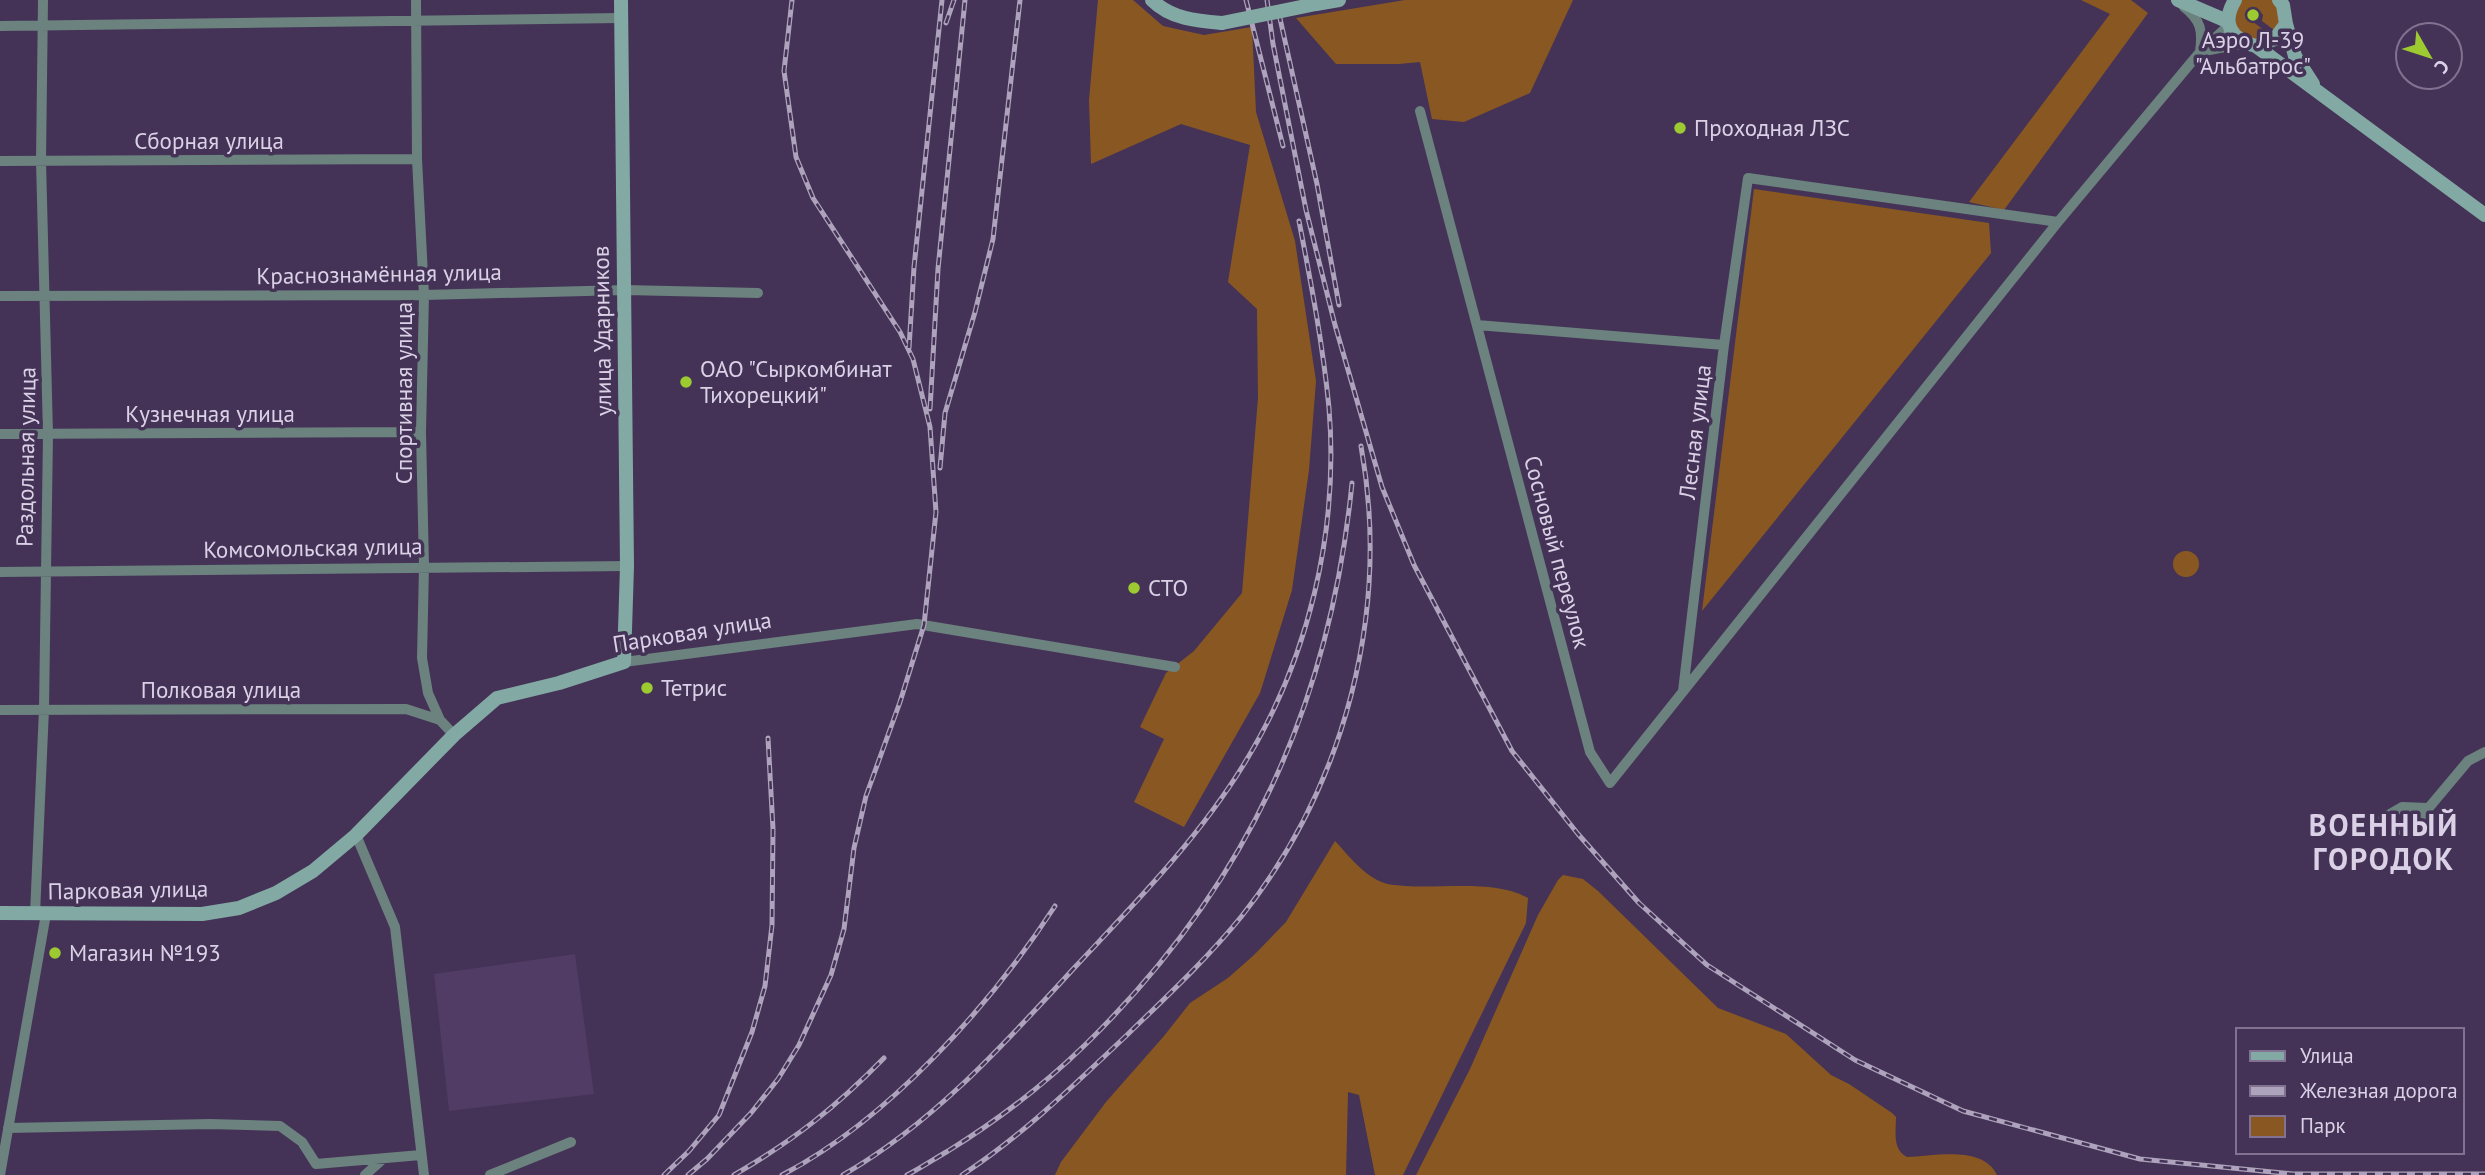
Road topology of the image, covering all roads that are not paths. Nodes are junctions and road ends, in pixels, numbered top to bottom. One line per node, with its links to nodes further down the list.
1 (43, 0): 16 (street, Раздольная улица)
2 (416, 0): 13 (street, Спортивная улица)
3 (621, 0): 12 (main road, улица Ударников)
4 (1152, 0): 5 (main road, bridge)
5 (1339, 0)
6 (2176, 0): 14 (main road); 18 (street)
7 (2195, 0): 8 (main road)
8 (2202, 0)
9 (2235, 0): 14 (main road)
10 (2279, 0): 11 (main road)
11 (2286, 13): 17 (main road); 19 (main road)
12 (621, 18): 13 (street); 26 (main road, улица Ударников)
13 (417, 20): 16 (street); 21 (street, Спортивная улица)
14 (2228, 23): 17 (main road); 18 (street)
15 (0, 26): 16 (street)
16 (43, 26): 23 (street, Раздольная улица)
17 (2251, 45): 18 (street); 19 (main road)
18 (2200, 52): 25 (street)
19 (2320, 93): 24 (main road)
20 (1420, 111): 31 (street, Сосновый переулок)
21 (417, 159): 23 (street, Сборная улица); 29 (street, Спортивная улица)
22 (0, 161): 23 (street, Сборная улица)
23 (41, 161): 28 (street, Раздольная улица)
24 (2485, 215)
25 (2058, 222): 32 (street, Лесная улица); 42 (street)
26 (625, 290): 27 (street, Краснознамённая улица); 29 (street, Краснознамённая улица); 37 (main road, улица Ударников)
27 (758, 293)
28 (45, 295): 29 (street, Краснознамённая улица); 30 (street, Краснознамённая улица); 35 (street, Раздольная улица)
29 (424, 295): 33 (street, Спортивная улица)
30 (0, 296)
31 (1477, 326): 32 (street); 42 (street, Сосновый переулок)
32 (1724, 345): 42 (street, Лесная улица)
33 (421, 432): 35 (street, Кузнечная улица); 36 (street, Спортивная улица)
34 (0, 434): 35 (street, Кузнечная улица)
35 (48, 434): 38 (street, Раздольная улица)
36 (424, 566): 37 (street, Комсомольская улица); 38 (street, Комсомольская улица); 45 (street, Спортивная улица)
37 (627, 566): 40 (main road, улица Ударников)
38 (44, 571): 39 (street, Комсомольская улица); 43 (street, Раздольная улица)
39 (0, 572)
40 (624, 662): 41 (street, Парковая улица); 46 (main road, Парковая улица)
41 (1175, 667)
42 (1683, 692)
43 (44, 709): 44 (street, Полковая улица); 45 (street, Полковая улица); 51 (street, Раздольная улица)
44 (0, 710)
45 (440, 720): 46 (street, Спортивная улица)
46 (454, 734): 49 (main road, Парковая улица)
47 (2485, 752): 48 (street)
48 (2428, 808)
49 (356, 835): 51 (main road, Парковая улица); 54 (street)
50 (0, 913): 51 (main road, Парковая улица)
51 (41, 914): 52 (street, Раздольная улица)
52 (8, 1128): 55 (street); 56 (street, Раздольная улица)
53 (570, 1142): 59 (street)
54 (421, 1155): 55 (street); 58 (street)
55 (383, 1158): 57 (street)
56 (0, 1175)
57 (365, 1175)
58 (424, 1175)
59 (490, 1175)

